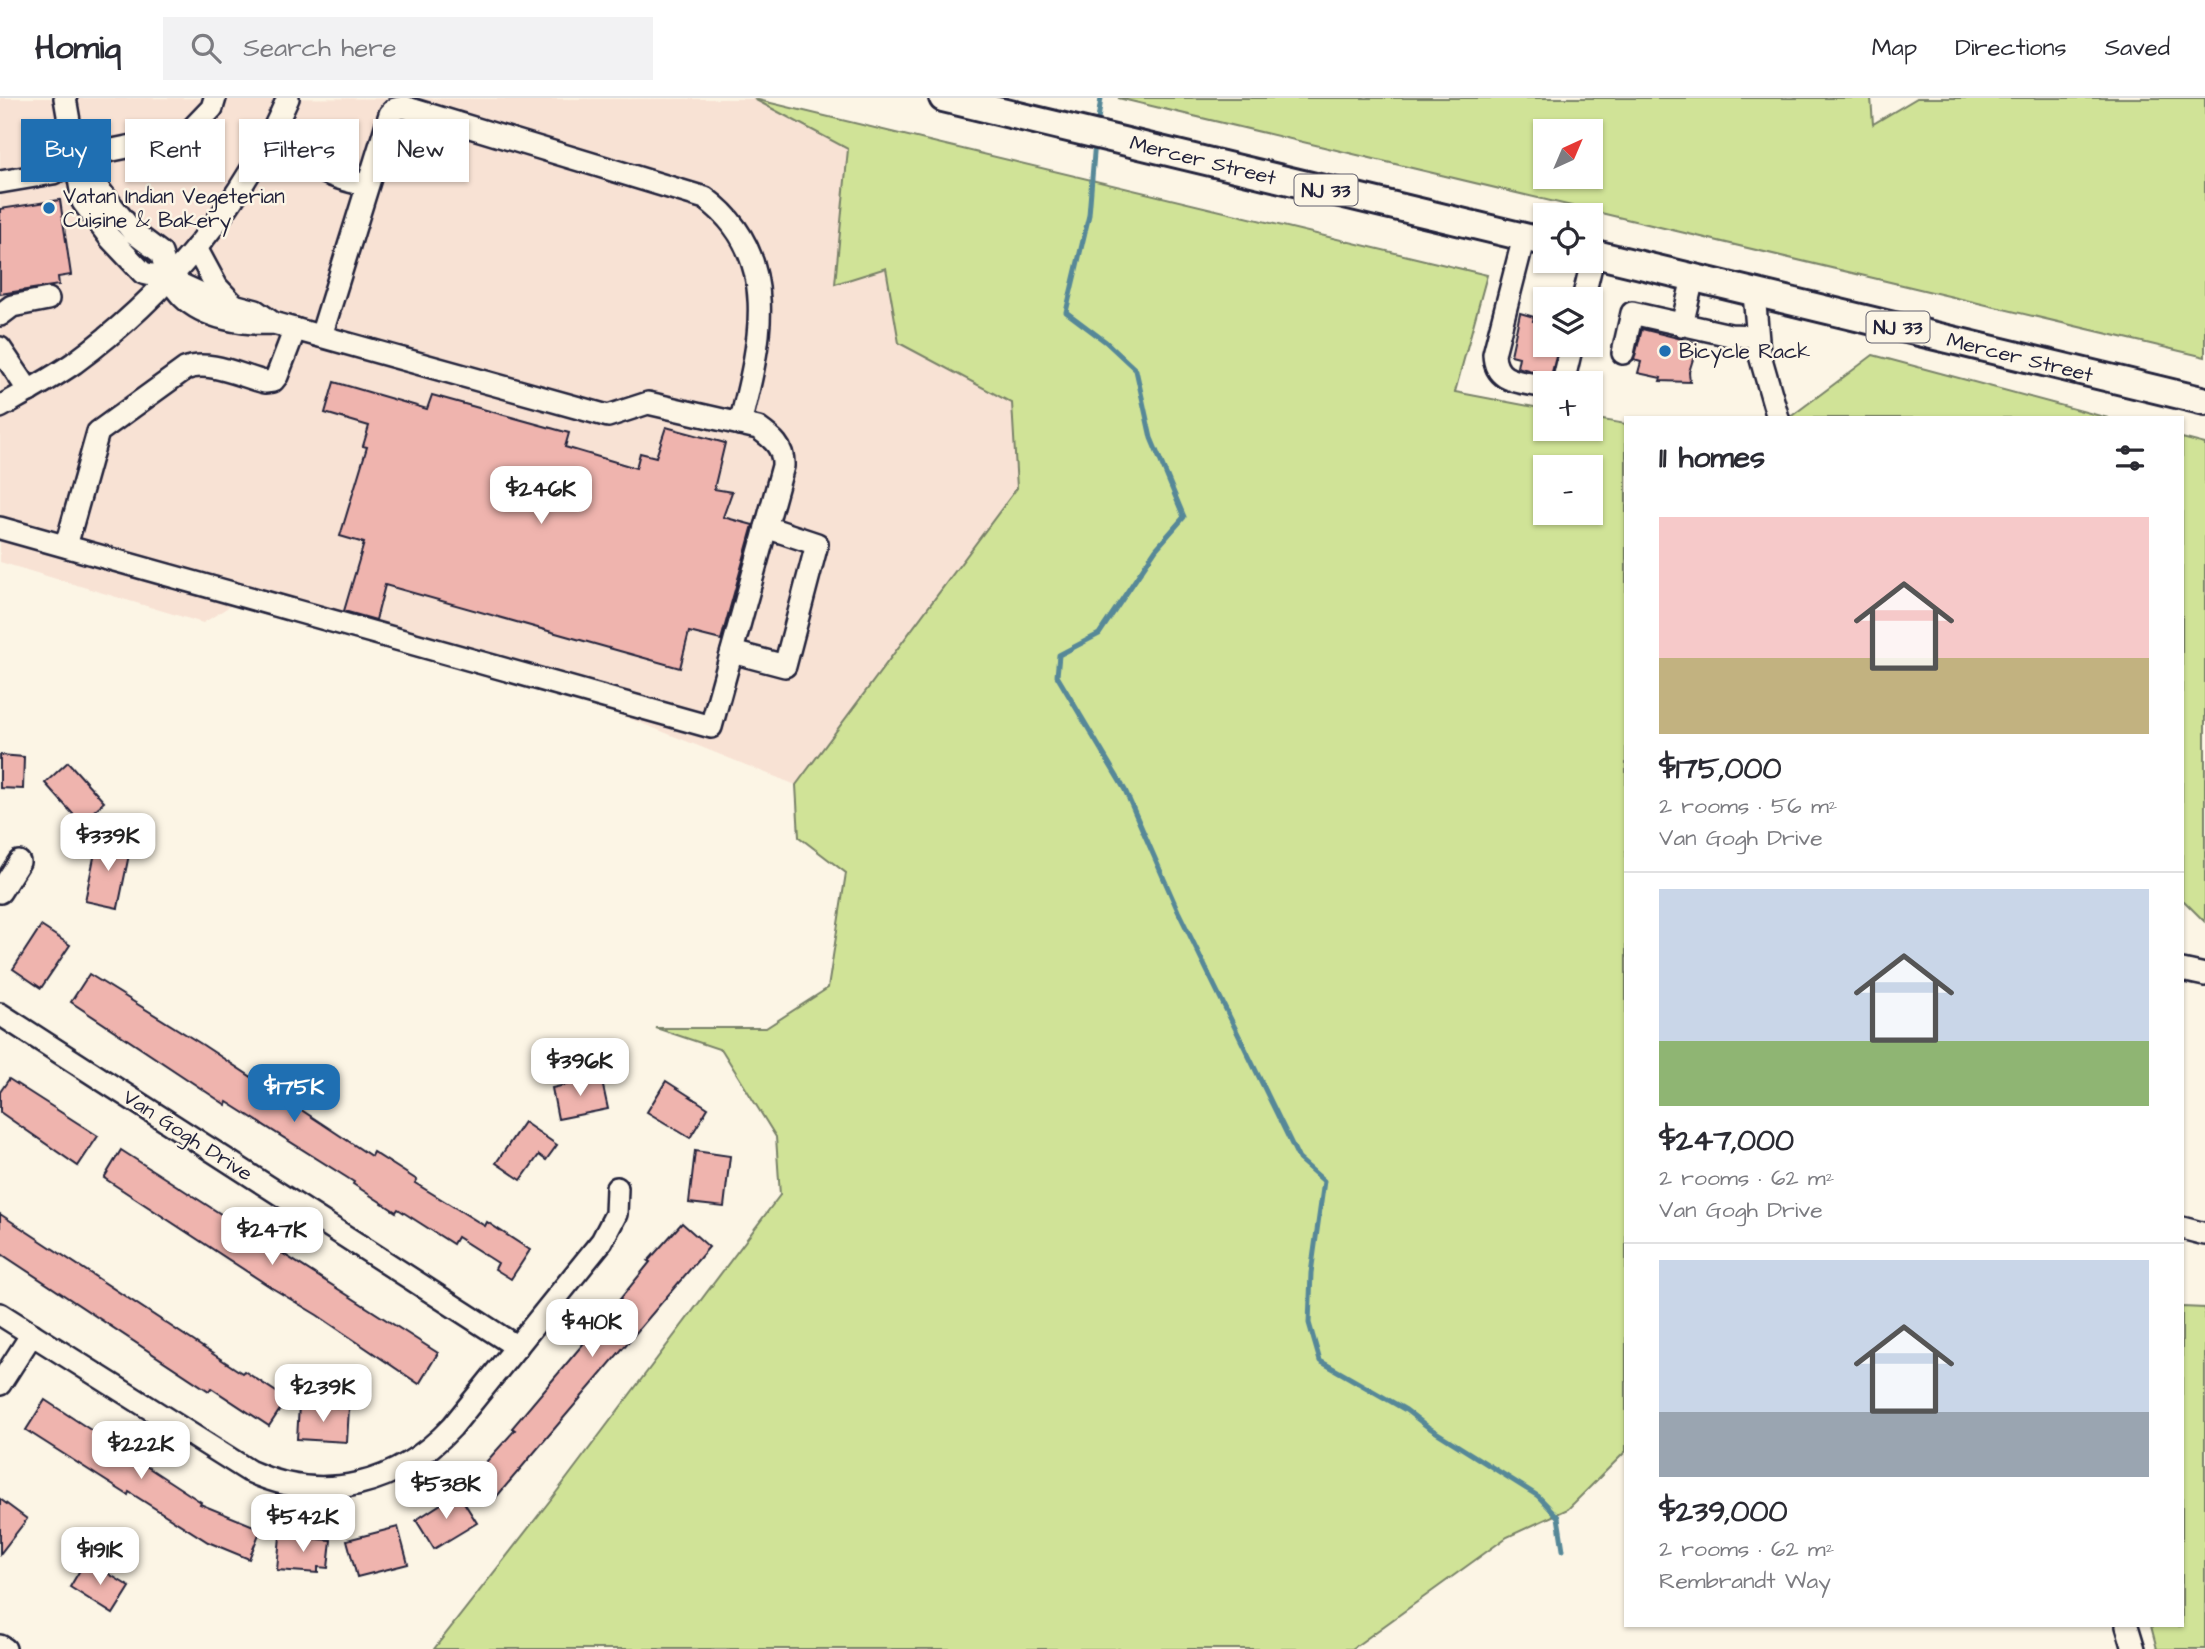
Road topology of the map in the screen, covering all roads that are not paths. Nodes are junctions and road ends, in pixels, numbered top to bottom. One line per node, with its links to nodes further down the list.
1 (65, 98): 5 (street)
2 (215, 98): 7 (street)
3 (288, 98): 6 (street)
4 (943, 98): 14 (main road, Mercer Street / NJ 33)
5 (69, 119)
6 (279, 119)
7 (111, 150)
8 (21, 178): 9 (street)
9 (0, 182)
10 (93, 182): 19 (street)
11 (245, 182): 16 (street)
12 (352, 182): 13 (street)
13 (367, 185): 27 (street); 36 (street)
14 (1533, 240)
15 (1533, 243): 31 (street)
16 (196, 248): 19 (street); 22 (street)
17 (1603, 257): 18 (main road, Mercer Street / NJ 33)
18 (1693, 278): 20 (main road, Mercer Street / NJ 33); 25 (street)
19 (169, 279): 22 (street); 24 (street); 32 (street)
20 (1754, 293): 28 (street); 33 (main road, Mercer Street / NJ 33)
21 (48, 299): 23 (street)
22 (235, 306): 24 (street)
23 (0, 315)
24 (273, 323): 26 (street)
25 (1682, 325): 28 (street); 30 (street)
26 (295, 329): 27 (street); 39 (street)
27 (321, 336): 36 (street)
28 (1756, 336): 35 (street)
29 (1, 352): 32 (street)
30 (1623, 353)
31 (1533, 384)
32 (29, 391): 34 (street)
33 (2205, 401)
34 (0, 407)
35 (1777, 416)
36 (740, 424): 37 (street)
37 (766, 527): 40 (street); 40 (street)
38 (0, 528): 39 (street)
39 (66, 546): 40 (street)
40 (732, 652)
41 (19, 862): 42 (street)
42 (0, 892)
43 (2184, 970): 44 (street)
44 (2205, 975)
45 (0, 1014): 51 (street, Van Gogh Drive)
46 (617, 1188): 51 (street)
47 (2184, 1229): 48 (street)
48 (2205, 1234)
49 (0, 1314): 50 (street)
50 (32, 1334): 51 (street); 52 (street)
51 (517, 1347)
52 (0, 1384)
53 (2127, 1627): 56 (street)
54 (0, 1646): 55 (street)
55 (5, 1649)
56 (2133, 1649)

